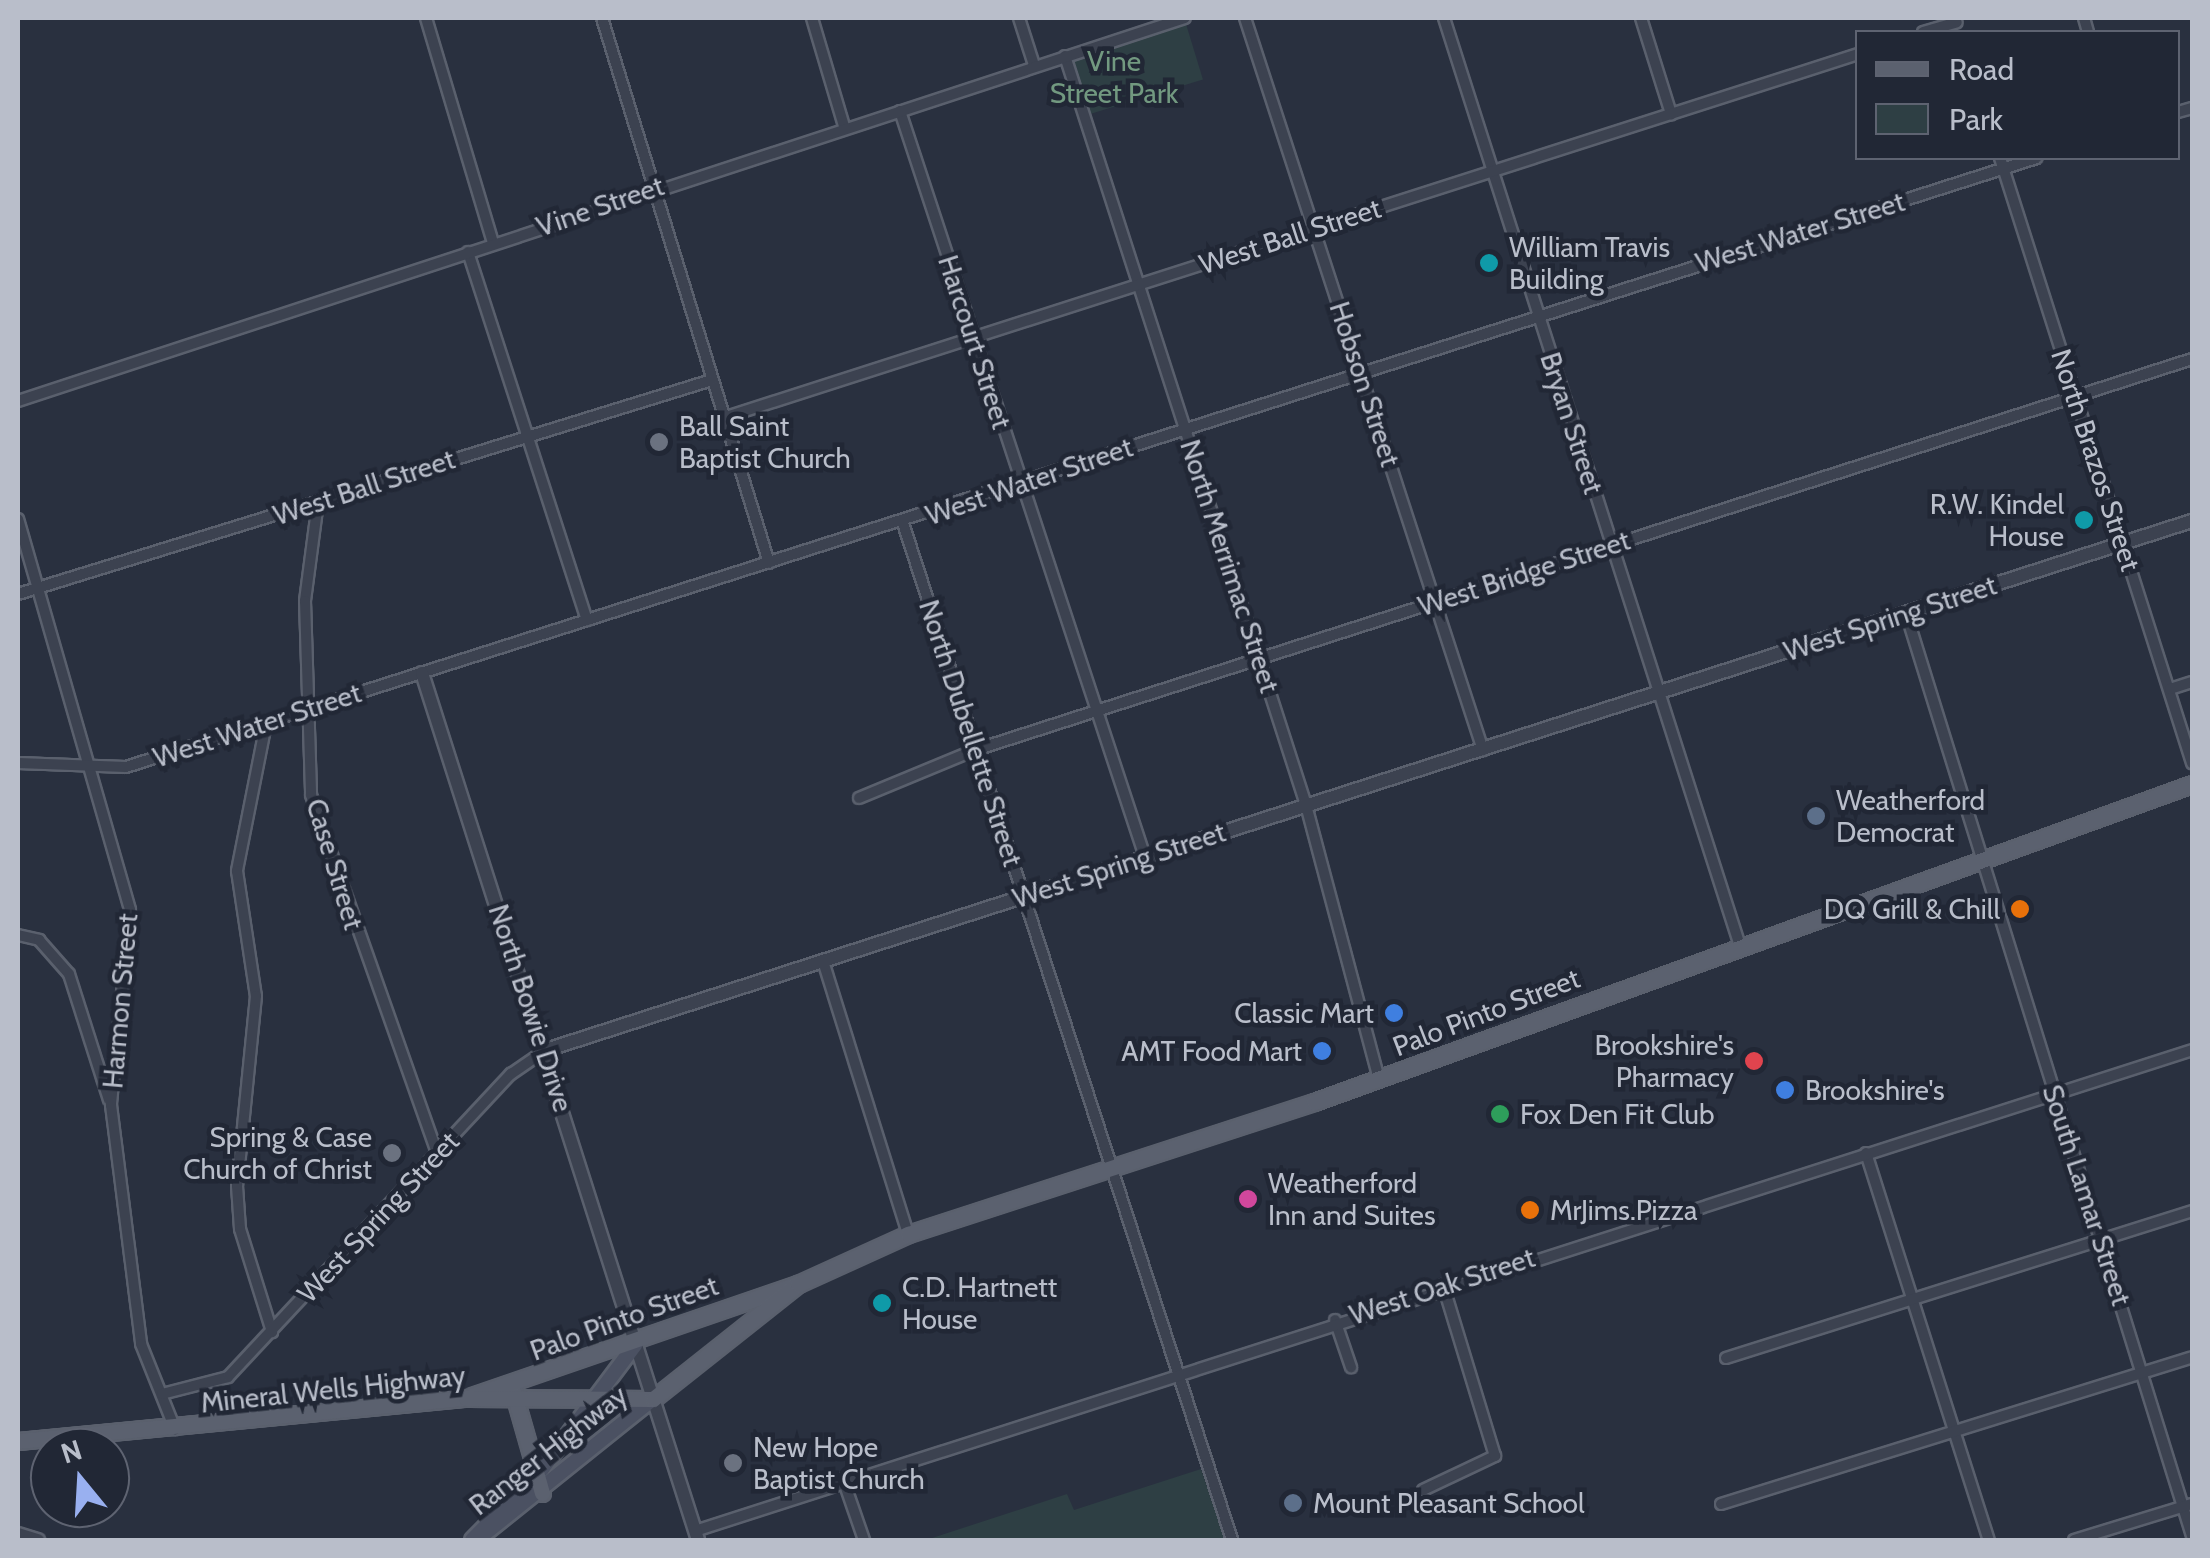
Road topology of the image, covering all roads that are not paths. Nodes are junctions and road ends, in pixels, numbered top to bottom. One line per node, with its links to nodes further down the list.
1 (426, 18): 21 (street)
2 (602, 18): 19 (street)
3 (812, 18): 16 (street)
4 (1019, 18): 13 (street)
5 (1185, 18): 12 (street, Vine Street)
6 (1245, 18): 20 (street, Hobson Street)
7 (1444, 18): 18 (street, Bryan Street)
8 (1640, 18): 15 (street)
9 (1958, 24): 10 (street)
10 (1932, 30)
11 (1855, 55): 15 (street, West Ball Street)
12 (1065, 56): 13 (street, Vine Street); 23 (street, North Merrimac Street)
13 (1034, 66): 14 (street, Vine Street)
14 (900, 111): 16 (street, Vine Street); 25 (street, Harcourt Street)
15 (1672, 114): 18 (street, West Ball Street)
16 (844, 126): 19 (street, Vine Street)
17 (2001, 163): 24 (street, West Water Street); 29 (street, North Brazos Street)
18 (1492, 170): 20 (street, West Ball Street); 24 (street, Bryan Street)
19 (650, 188): 21 (street, Vine Street); 28 (street)
20 (1314, 228): 23 (street, West Ball Street); 27 (street, Hobson Street)
21 (493, 243): 22 (street, Vine Street)
22 (468, 252): 30 (street, Vine Street); 33 (street)
23 (1139, 285): 25 (street, West Ball Street); 32 (street, North Merrimac Street)
24 (1537, 313): 27 (street, West Water Street); 40 (street, Bryan Street)
25 (973, 338): 31 (street, West Ball Street); 34 (street, Harcourt Street)
26 (2192, 360): 29 (street, West Bridge Street)
27 (1361, 370): 32 (street, West Water Street); 44 (street, Hobson Street)
28 (712, 380): 31 (street); 33 (street, West Ball Street)
29 (2075, 397): 39 (street, North Brazos Street); 40 (street, West Bridge Street)
30 (18, 401)
31 (723, 418): 41 (street)
32 (1186, 428): 34 (street, West Water Street); 47 (street, North Merrimac Street)
33 (527, 434): 35 (street, West Ball Street); 46 (street)
34 (1022, 483): 38 (street, West Water Street); 53 (street, Harcourt Street)
35 (318, 502): 42 (street, West Ball Street); 52 (street, Case Street)
36 (18, 519): 42 (street, Harmon Street)
37 (2192, 520): 39 (street, West Spring Street)
38 (903, 523): 41 (street, West Water Street); 55 (street, North Dubellette Street)
39 (2124, 543): 45 (street, West Spring Street); 50 (street, North Brazos Street)
40 (1611, 545): 44 (street, West Bridge Street); 51 (street, Bryan Street)
41 (769, 563): 46 (street, West Water Street)
42 (38, 588): 43 (street, West Ball Street); 59 (street, Harmon Street)
43 (18, 594)
44 (1436, 602): 47 (street, West Bridge Street); 56 (street, Hobson Street)
45 (1906, 613): 51 (street, West Spring Street); 63 (street, South Lamar Street)
46 (587, 620): 48 (street, West Water Street)
47 (1260, 657): 53 (street, West Bridge Street); 62 (street, North Merrimac Street)
48 (422, 673): 52 (street, West Water Street); 69 (street, North Bowie Drive)
49 (2192, 682): 50 (street)
50 (2170, 689): 57 (street, North Brazos Street)
51 (1660, 692): 56 (street, West Spring Street); 67 (street, Bryan Street)
52 (307, 709): 54 (street, West Water Street); 74 (street, Case Street)
53 (1096, 712): 55 (street, West Bridge Street); 64 (street, Harcourt Street)
54 (266, 724): 59 (street, West Water Street); 84 (street)
55 (975, 750): 61 (street, West Bridge Street); 65 (street, North Dubellette Street)
56 (1484, 750): 62 (street, West Spring Street)
57 (2192, 762)
58 (18, 763): 59 (street, West Water Street)
59 (93, 772): 73 (street, Harmon Street)
60 (2192, 784): 63 (main road, Palo Pinto Street)
61 (859, 798)
62 (1306, 805): 64 (street, West Spring Street); 71 (street, North Merrimac Street)
63 (1981, 854): 67 (main road, Palo Pinto Street); 72 (street, South Lamar Street)
64 (1146, 857): 65 (street, West Spring Street)
65 (1024, 896): 68 (street, West Spring Street); 76 (street, North Dubellette Street)
66 (18, 935): 73 (street)
67 (1739, 943): 71 (main road, Palo Pinto Street)
68 (823, 961): 69 (street, West Spring Street); 78 (street)
69 (546, 1050): 74 (street, West Spring Street); 85 (street, North Bowie Drive)
70 (2192, 1050): 72 (street, West Oak Street)
71 (1378, 1080): 76 (main road, Palo Pinto Street)
72 (2054, 1094): 75 (street, West Oak Street); 79 (street, South Lamar Street)
73 (111, 1105): 92 (street, Harmon Street)
74 (437, 1152): 84 (street, West Spring Street)
75 (1866, 1153): 80 (street, West Oak Street); 81 (street)
76 (1110, 1171): 78 (main road, Palo Pinto Street); 89 (street, North Dubellette Street)
77 (2192, 1211): 79 (street)
78 (908, 1234): 82 (main road, Palo Pinto Street)
79 (2102, 1240): 81 (street); 90 (street, South Lamar Street)
80 (1443, 1285): 83 (street, West Oak Street); 100 (street)
81 (1911, 1300): 87 (street); 96 (street)
82 (753, 1308): 85 (main road, Palo Pinto Street); 93 (main road, Palo Pinto Street)
83 (1335, 1320): 88 (street); 89 (street, West Oak Street)
84 (272, 1332): 92 (street, West Spring Street)
85 (636, 1344): 91 (main road, Palo Pinto Street); 93 (street, North Bowie Drive); 94 (main road, Ranger Highway)
86 (2192, 1357): 90 (street)
87 (1726, 1358)
88 (1351, 1367)
89 (1176, 1370): 99 (street, West Oak Street); 110 (street, North Dubellette Street)
90 (2144, 1372): 96 (street); 103 (street, South Lamar Street)
91 (514, 1392): 94 (main road, Mineral Wells Highway); 95 (main road, Mineral Wells Highway); 98 (main road)
92 (162, 1394): 95 (street, Harmon Street)
93 (653, 1399): 94 (main road, Mineral Wells Highway); 101 (main road, Ranger Highway); 105 (street, North Bowie Drive)
94 (592, 1403): 98 (main road, Ranger Highway)
95 (175, 1430): 97 (main road, Mineral Wells Highway)
96 (1953, 1432): 102 (street); 111 (street)
97 (18, 1442)
98 (536, 1474): 101 (main road); 108 (main road, Ranger Highway)
99 (843, 1479): 105 (street, West Oak Street); 109 (street)
100 (1424, 1490)
101 (542, 1493): 108 (main road, Ranger Highway)
102 (1721, 1504)
103 (2188, 1506): 106 (street, South Lamar Street); 112 (street)
104 (18, 1534): 107 (street)
105 (696, 1536)
106 (2192, 1536)
107 (38, 1540)
108 (473, 1540)
109 (864, 1540)
110 (1232, 1540)
111 (1989, 1540)
112 (2074, 1540)

